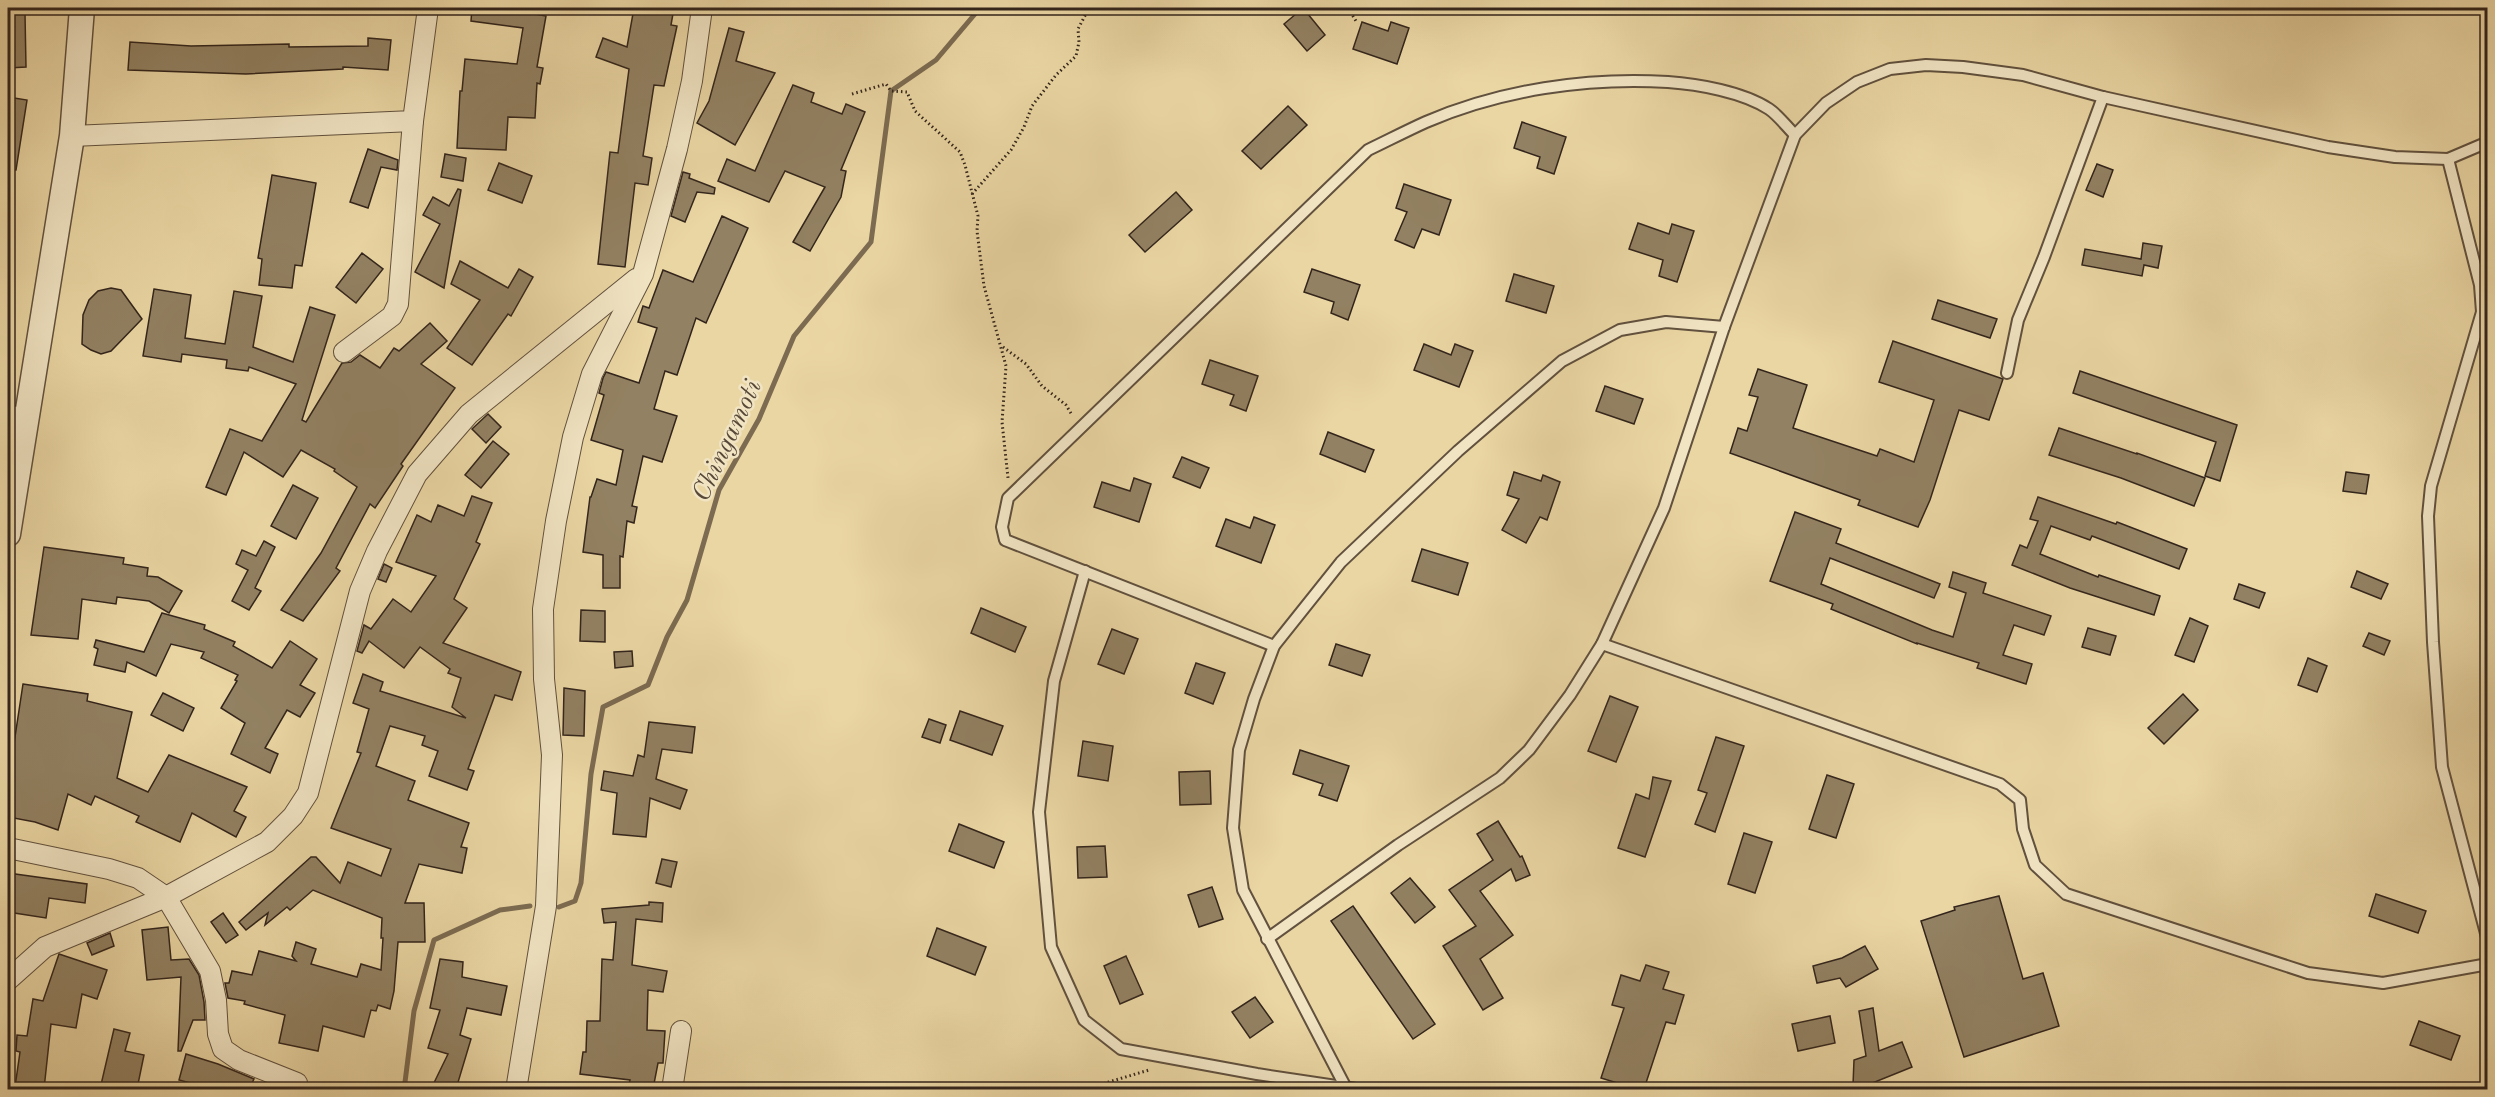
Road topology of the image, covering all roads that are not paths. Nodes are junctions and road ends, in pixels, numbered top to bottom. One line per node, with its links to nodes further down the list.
1 (82, 8): 7 (street)
2 (429, 8): 5 (street)
3 (702, 8): 10 (street)
4 (2103, 97): 6 (lane); 9 (lane); 14 (lane)
5 (413, 121): 7 (street); 13 (street)
6 (1794, 135): 12 (lane); 17 (lane)
7 (72, 136): 15 (street)
8 (2487, 142): 9 (lane)
9 (2448, 159): 11 (lane)
10 (643, 274): 21 (street); 29 (street)
11 (2484, 286): 23 (lane)
12 (1724, 327): 18 (lane); 19 (lane)
13 (344, 352)
14 (2007, 373)
15 (16, 417): 16 (street)
16 (8, 534)
17 (1085, 571): 19 (lane); 28 (lane)
18 (1602, 644): 22 (lane); 24 (lane)
19 (1274, 646): 22 (lane)
20 (8, 848): 21 (street)
21 (166, 897): 25 (street); 27 (street)
22 (1267, 939): 28 (lane)
23 (2487, 941)
24 (2487, 964)
25 (8, 980)
26 (681, 1031): 30 (street)
27 (297, 1083)
28 (1346, 1088): 31 (lane)
29 (516, 1089)
30 (672, 1089)
31 (1363, 1089)

